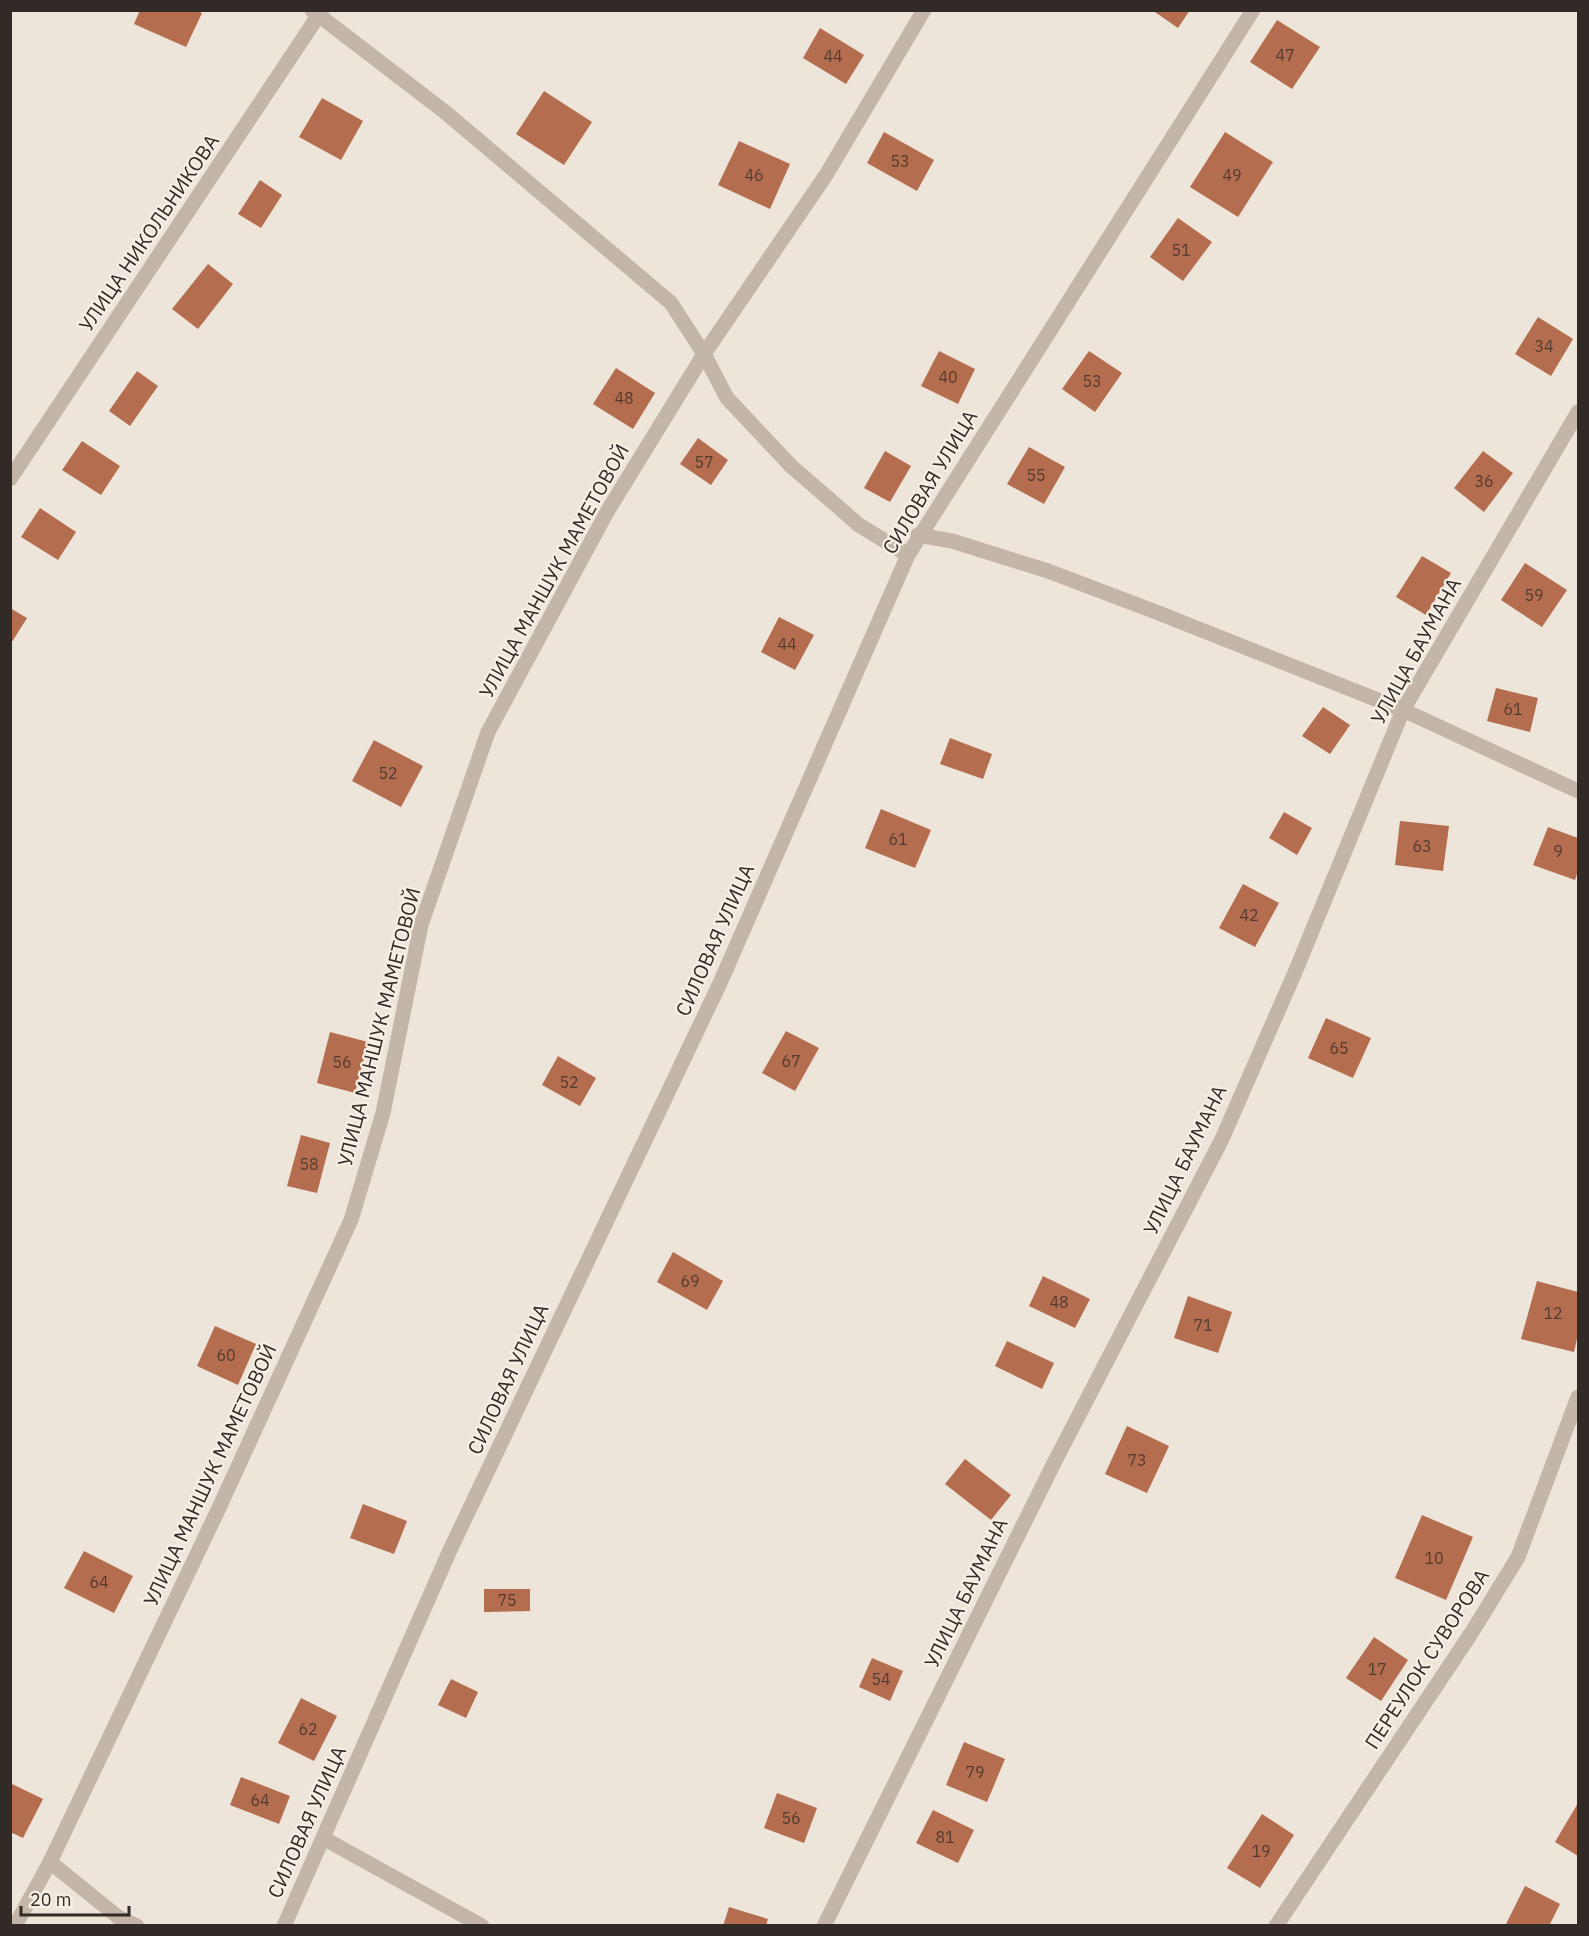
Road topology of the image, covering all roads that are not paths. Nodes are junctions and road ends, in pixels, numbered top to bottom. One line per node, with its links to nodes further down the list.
1 (924, 10): 4 (street, УЛИЦА МАНШУК МАМЕТОВОЙ)
2 (1254, 10): 7 (street, СИЛОВАЯ УЛИЦА)
3 (318, 12): 4 (street); 6 (street, УЛИЦА НИКОЛЬНИКОВА)
4 (704, 354): 8 (street); 13 (street, УЛИЦА МАНШУК МАМЕТОВОЙ)
5 (1578, 412): 9 (street, УЛИЦА БАУМАНА)
6 (10, 479)
7 (918, 535): 8 (street, СИЛОВАЯ УЛИЦА); 9 (street)
8 (908, 555): 12 (street, СИЛОВАЯ УЛИЦА)
9 (1403, 710): 10 (street); 18 (street, УЛИЦА БАУМАНА)
10 (1578, 791)
11 (1578, 1397): 19 (street, ПЕРЕУЛОК СУВОРОВА)
12 (323, 1838): 16 (street, СИЛОВАЯ УЛИЦА); 17 (street)
13 (50, 1862): 14 (street, УЛИЦА МАНШУК МАМЕТОВОЙ); 15 (street)
14 (15, 1926)
15 (137, 1926)
16 (284, 1926)
17 (482, 1926)
18 (825, 1926)
19 (1276, 1926)

